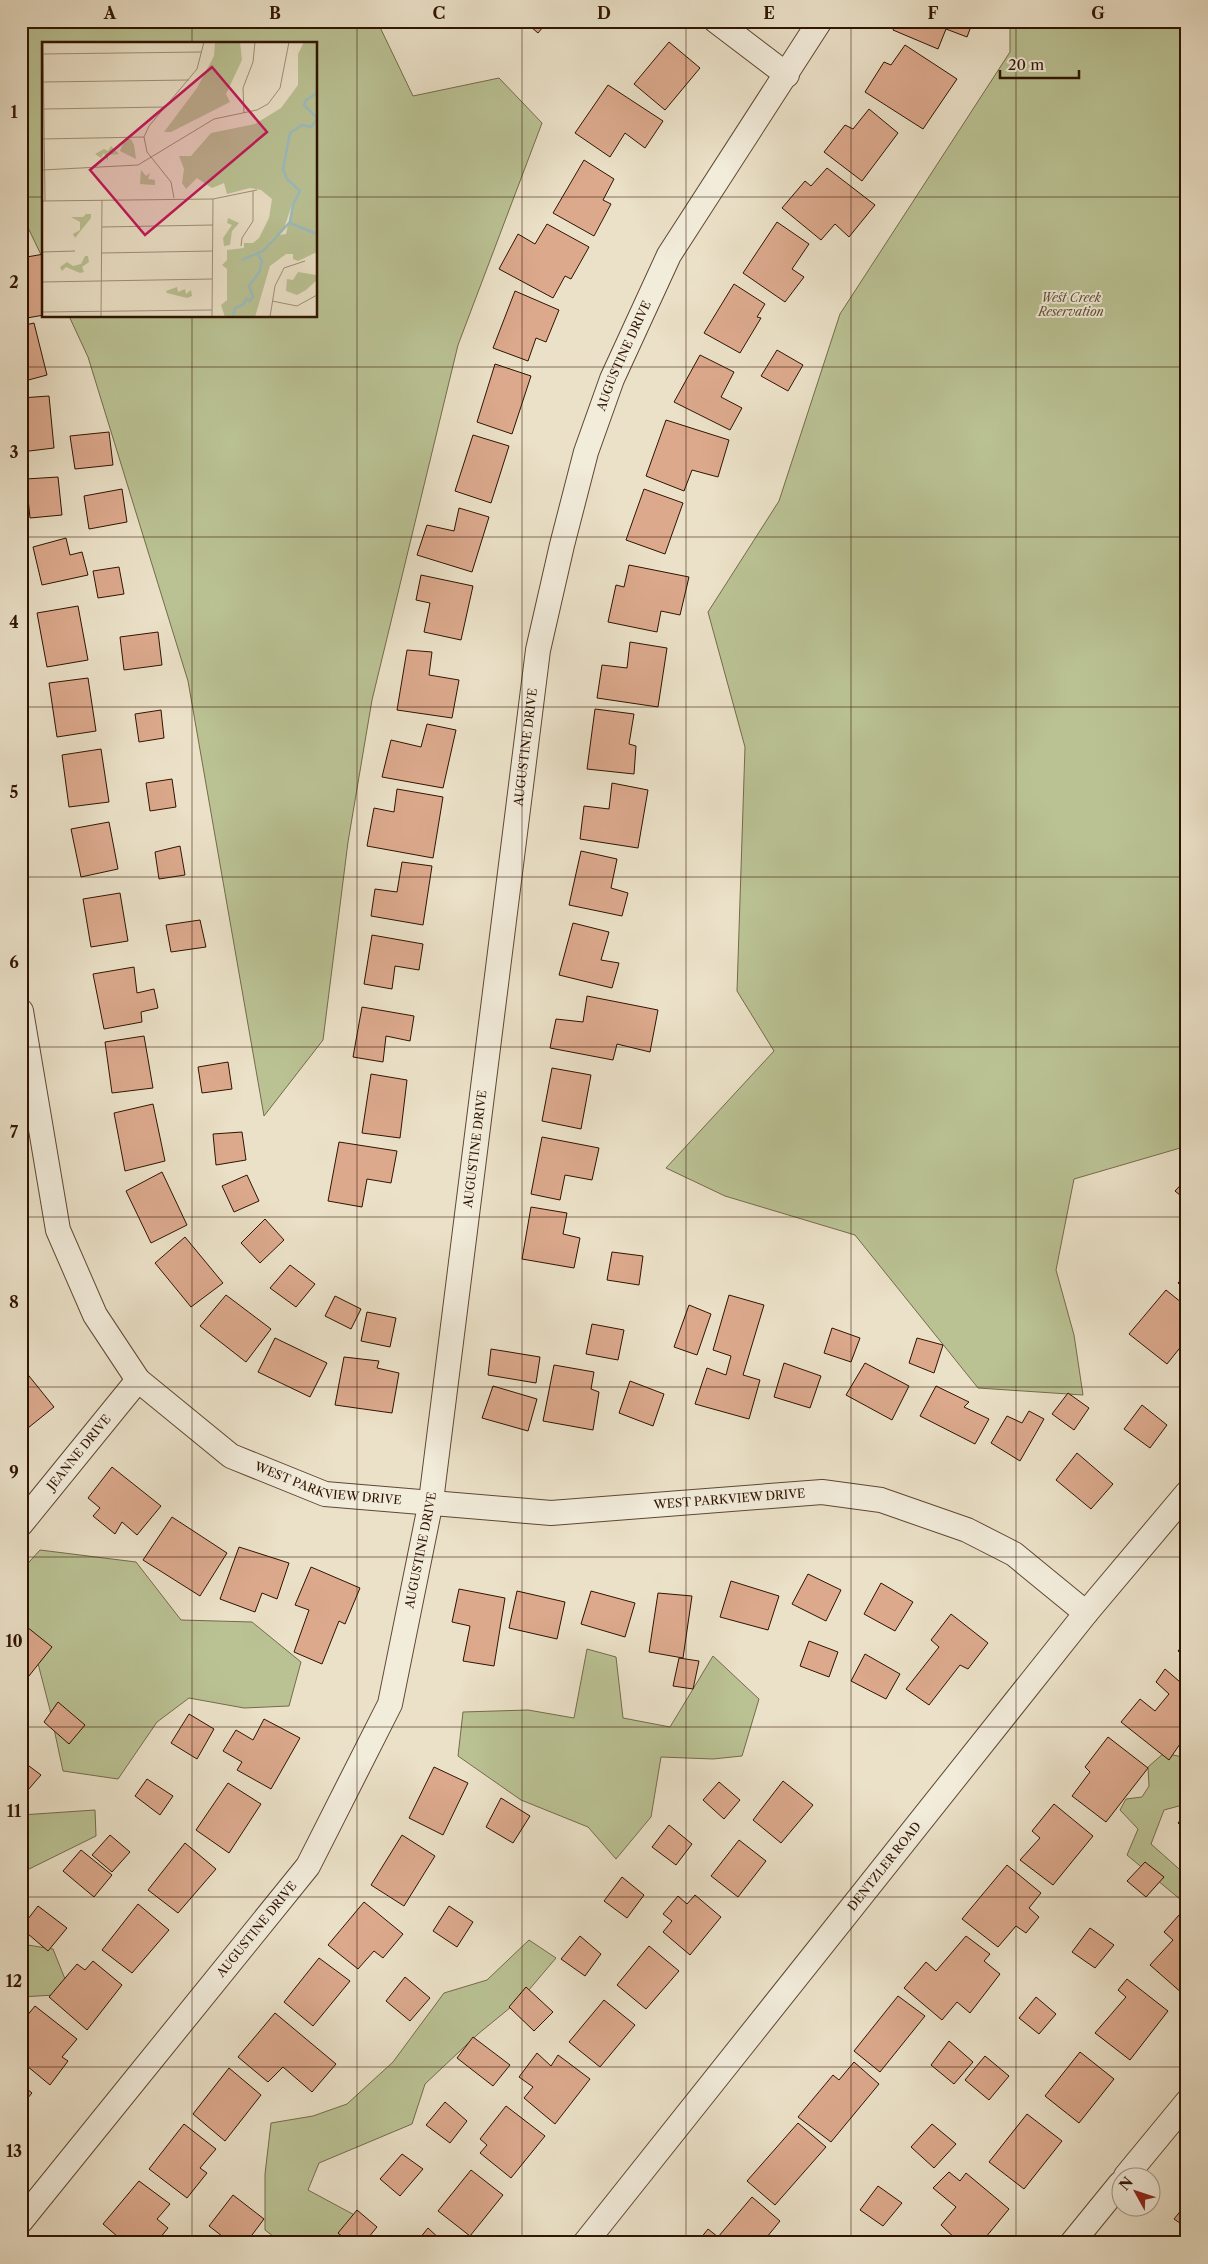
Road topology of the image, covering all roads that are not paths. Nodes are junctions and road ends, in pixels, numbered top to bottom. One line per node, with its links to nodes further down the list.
1 (716, 21): 3 (street)
2 (820, 21): 3 (street, AUGUSTINE DRIVE)
3 (787, 75): 7 (street, AUGUSTINE DRIVE)
4 (21, 1011): 5 (street, WEST PARKVIEW DRIVE)
5 (138, 1380): 7 (street, WEST PARKVIEW DRIVE); 8 (street, JEANNE DRIVE)
6 (1187, 1493): 9 (street, DENTZLER ROAD)
7 (431, 1502): 9 (street, WEST PARKVIEW DRIVE); 13 (street, AUGUSTINE DRIVE)
8 (21, 1524)
9 (1086, 1613): 14 (street, DENTZLER ROAD)
10 (1187, 2102): 11 (street)
11 (1134, 2166)
12 (1110, 2196): 15 (street)
13 (21, 2221)
14 (585, 2243)
15 (1072, 2243)

